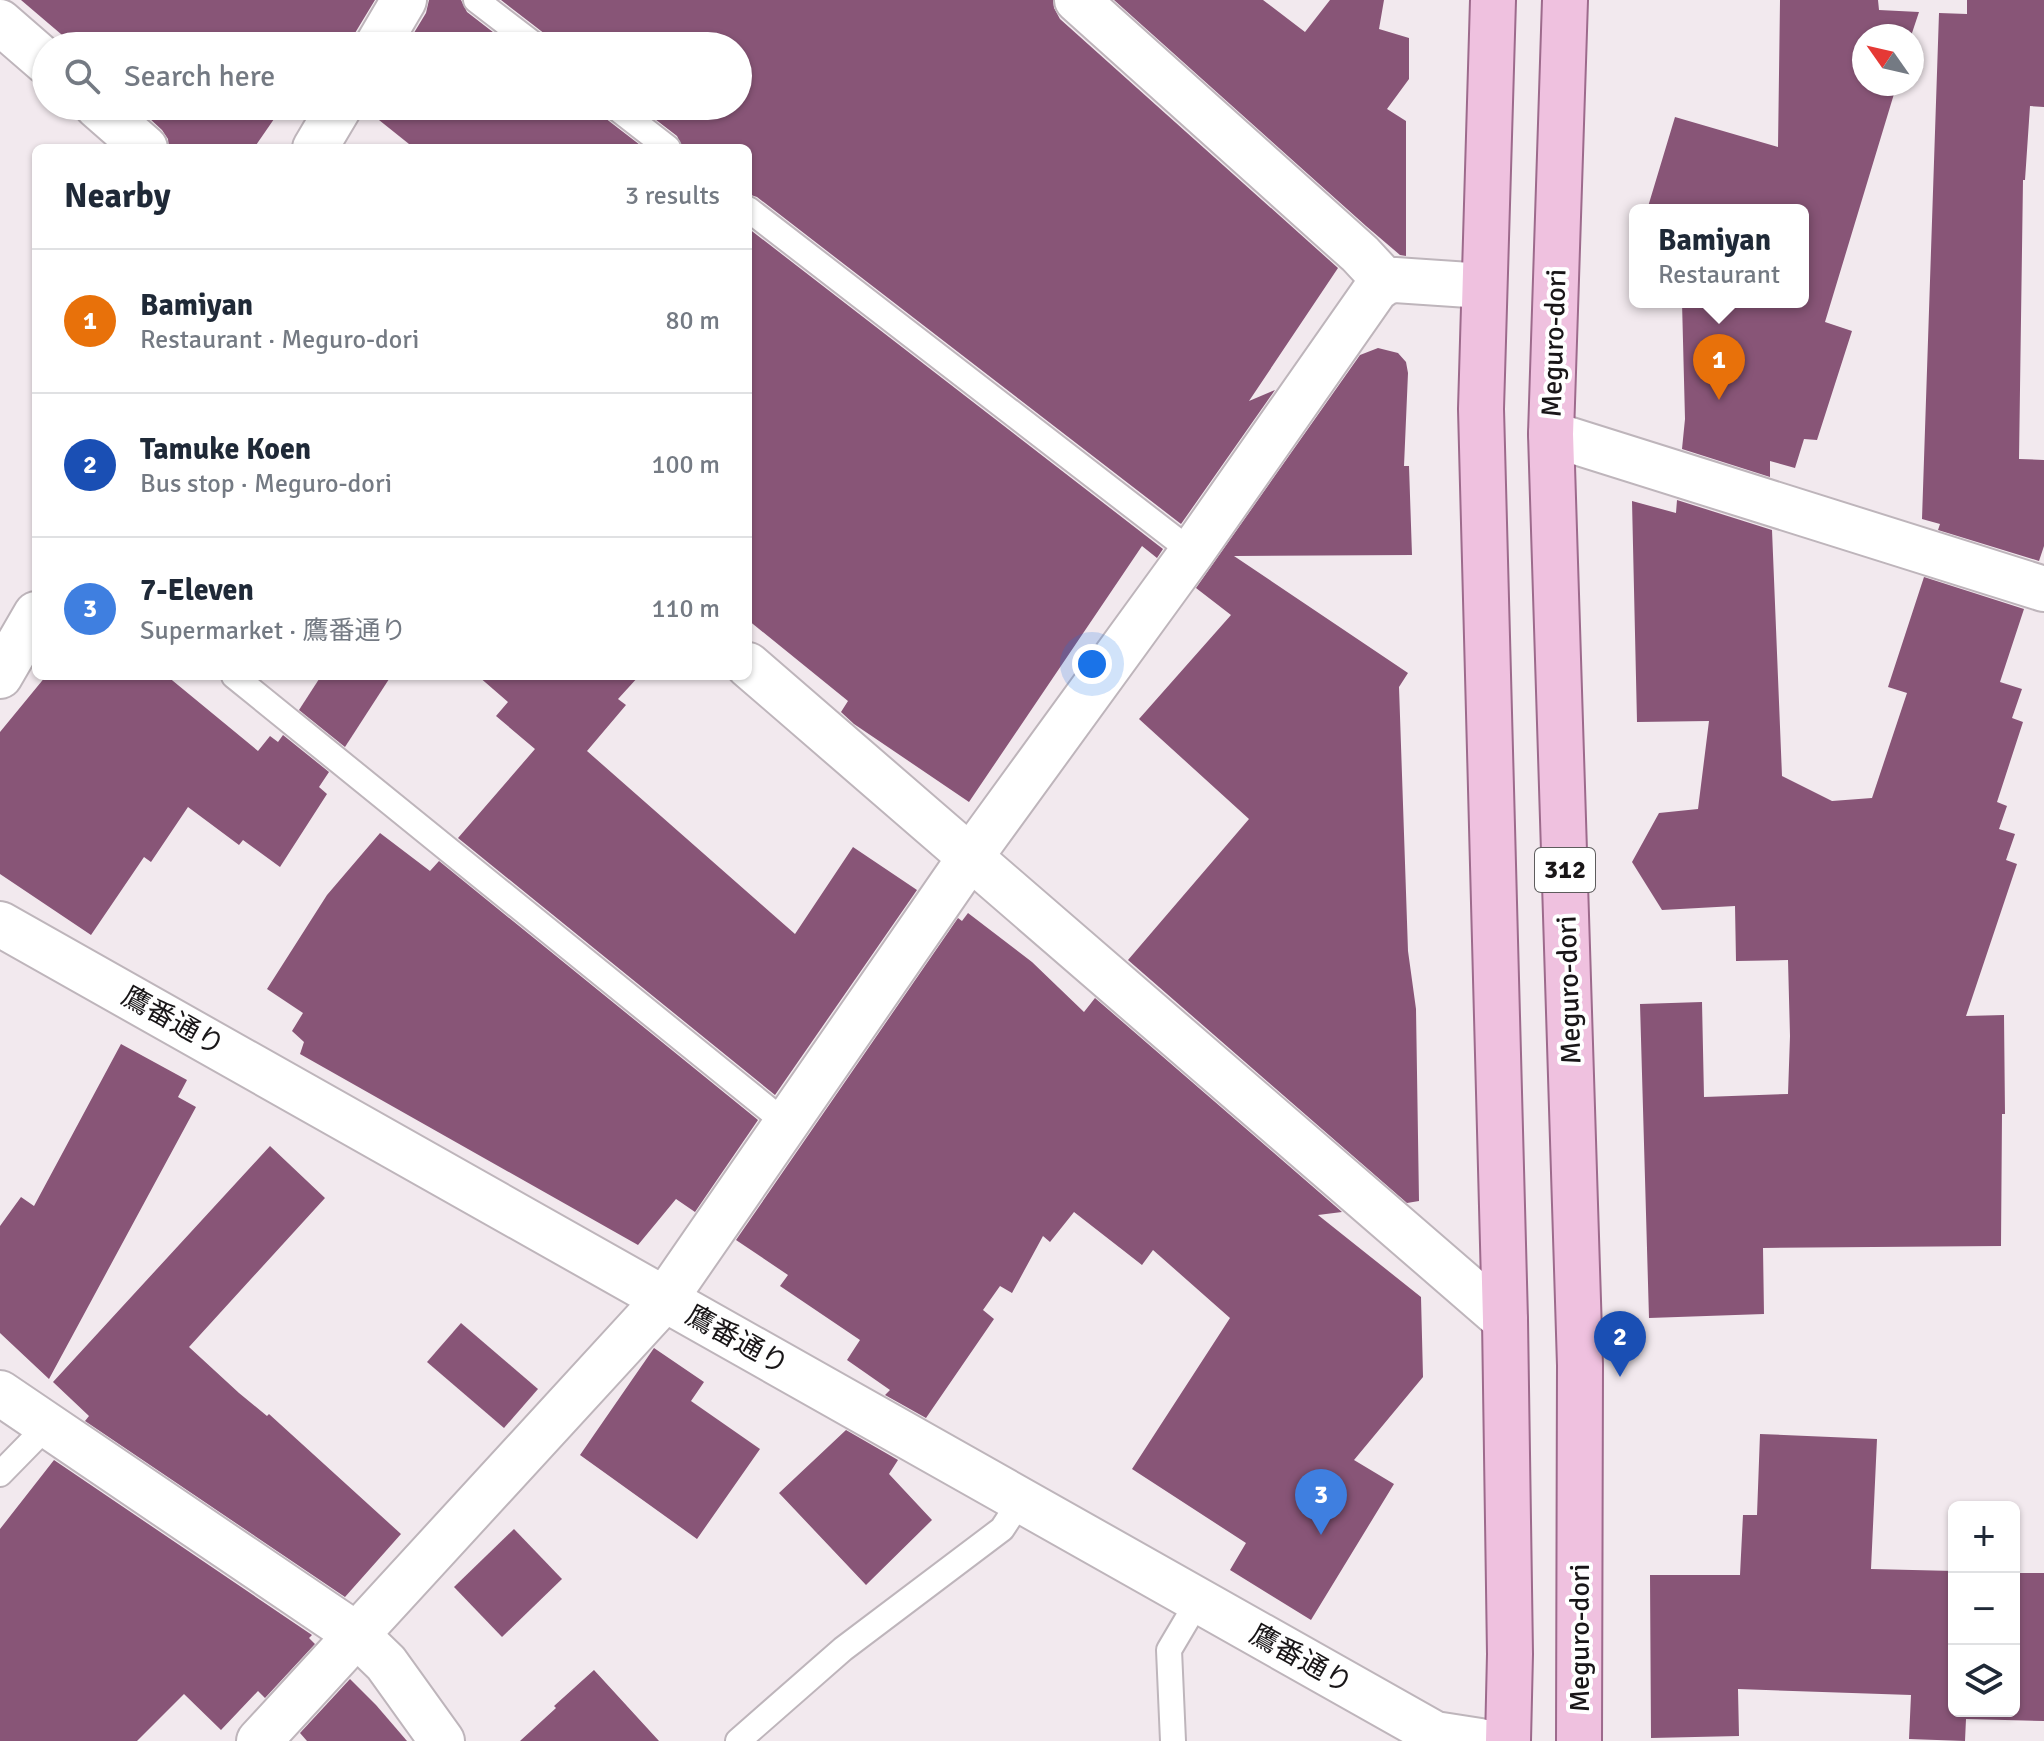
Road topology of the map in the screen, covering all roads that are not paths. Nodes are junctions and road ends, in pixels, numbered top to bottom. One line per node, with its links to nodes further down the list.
1 (404, 0): 7 (street)
2 (476, 0): 8 (lane)
3 (1077, 0): 17 (street)
4 (1493, 0): 18 (main road, 312)
5 (1565, 0): 19 (main road, Meguro-dori / 312)
6 (0, 22): 9 (street)
7 (385, 32)
8 (518, 32)
9 (32, 50)
10 (113, 120): 13 (street)
11 (332, 120): 14 (street)
12 (632, 120): 15 (lane)
13 (140, 144)
14 (317, 144)
15 (663, 144)
16 (752, 212): 20 (lane)
17 (1386, 282): 18 (street); 20 (street)
18 (1484, 286): 30 (main road, 312)
19 (1551, 434): 21 (street); 43 (main road, Meguro-dori / 312)
20 (1192, 552): 26 (street)
21 (2044, 589)
22 (32, 621): 24 (street)
23 (752, 668): 26 (street)
24 (0, 676)
25 (239, 680): 28 (lane)
26 (971, 856): 28 (street); 30 (street)
27 (0, 924): 29 (street, 鷹番通り)
28 (788, 1125): 29 (street)
29 (665, 1299): 34 (street, 鷹番通り); 36 (street)
30 (1505, 1320): 42 (main road, 312)
31 (0, 1393): 32 (street)
32 (47, 1426): 33 (lane); 36 (street)
33 (0, 1474)
34 (1021, 1500): 35 (street, 鷹番通り); 39 (lane)
35 (1198, 1601): 40 (lane); 41 (street, 鷹番通り)
36 (357, 1635): 37 (street); 38 (street)
37 (259, 1741)
38 (442, 1741)
39 (738, 1741)
40 (1173, 1741)
41 (1480, 1741)
42 (1508, 1741)
43 (1579, 1741)

